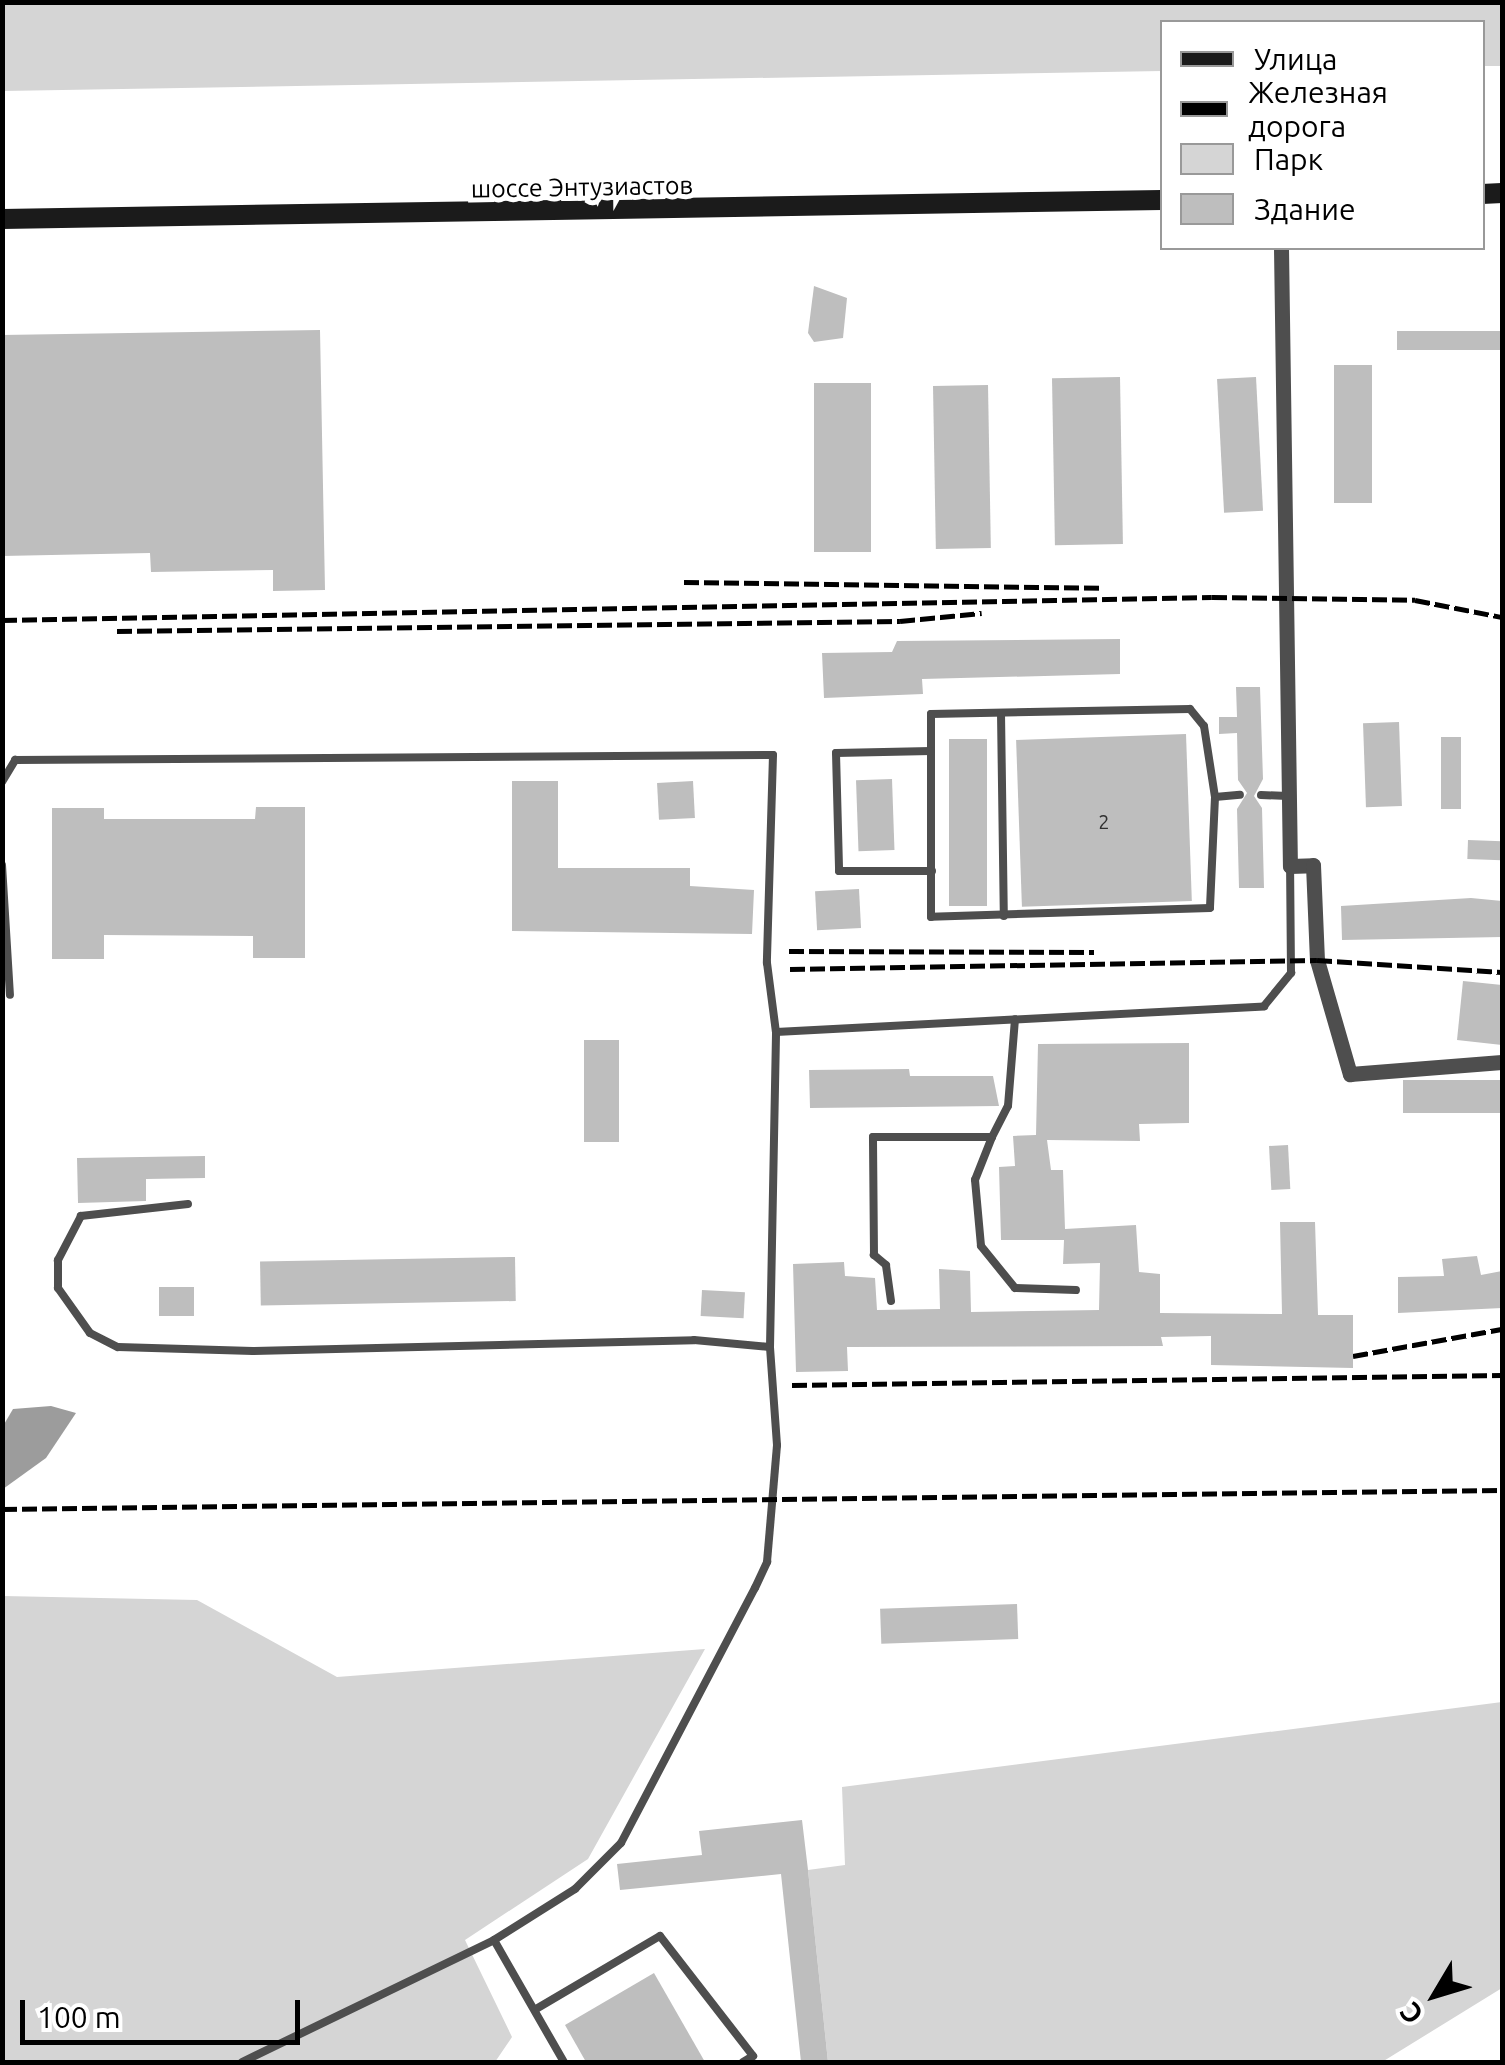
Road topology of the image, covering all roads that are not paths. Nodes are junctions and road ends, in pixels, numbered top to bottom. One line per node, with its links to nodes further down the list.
1 (1160, 200): 2 (main road, шоссе Энтузиастов)
2 (2, 219)
3 (1281, 250): 9 (street)
4 (1002, 713): 5 (lane); 10 (lane); 14 (lane)
5 (931, 751): 13 (lane); 13 (lane)
6 (2, 782): 17 (lane)
7 (1261, 794): 9 (lane)
8 (1240, 795): 10 (lane)
9 (1288, 796): 12 (street)
10 (1214, 797): 14 (lane)
11 (2, 865): 15 (lane)
12 (1290, 866): 16 (lane); 18 (street)
13 (932, 871): 14 (lane)
14 (1004, 916)
15 (10, 995)
16 (1015, 1019): 17 (lane); 19 (lane)
17 (776, 1032): 23 (lane)
18 (1502, 1062)
19 (992, 1137): 21 (lane); 22 (lane)
20 (188, 1204): 23 (lane)
21 (1076, 1290)
22 (891, 1301)
23 (770, 1347): 24 (lane)
24 (494, 1940): 25 (lane); 26 (lane)
25 (536, 2008): 27 (lane); 28 (lane)
26 (242, 2062)
27 (564, 2062)
28 (743, 2062)

